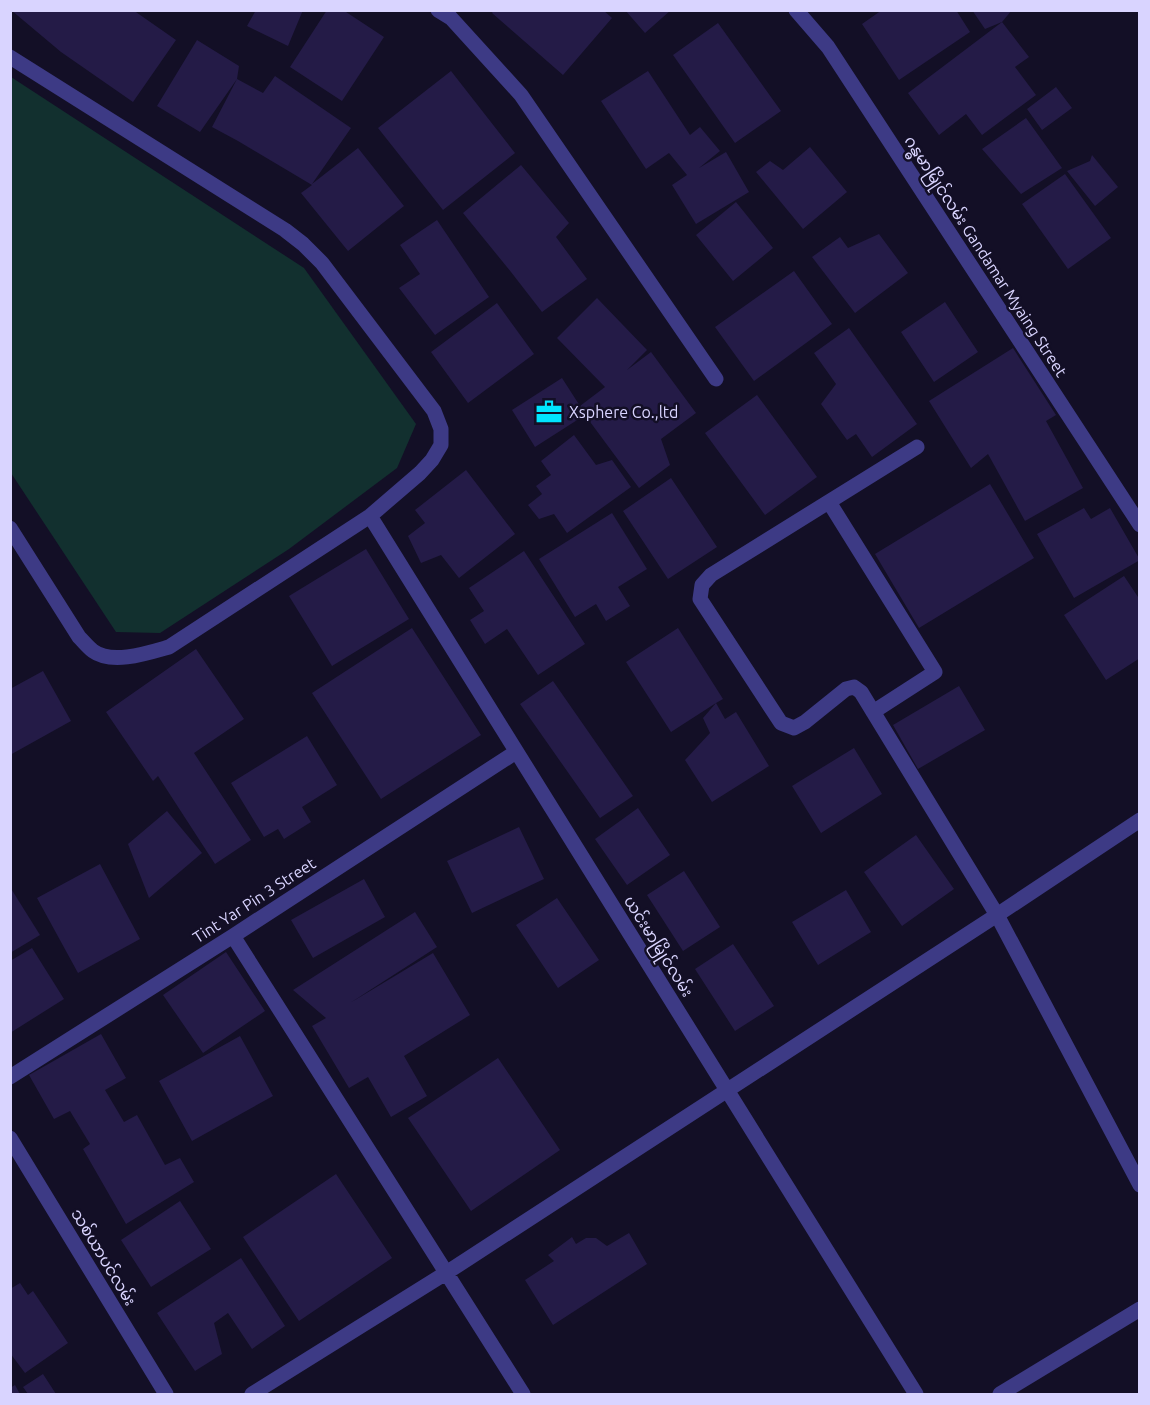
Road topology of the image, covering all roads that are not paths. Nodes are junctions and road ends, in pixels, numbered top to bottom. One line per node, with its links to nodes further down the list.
1 (796, 10): 8 (street, ဂန္ဓမာမြိုင်လမ်း Gandamar Myaing Street)
2 (448, 13): 4 (street)
3 (10, 57): 7 (street)
4 (716, 379)
5 (917, 447): 6 (street)
6 (829, 502): 10 (street); 10 (street)
7 (370, 516): 9 (street); 11 (street, ယင်းမာမြိုင်လမ်း)
8 (1140, 525)
9 (10, 528)
10 (873, 712): 13 (street)
11 (516, 752): 14 (street, Tint Yar Pin 3 Street); 16 (street, ယင်းမာမြိုင်လမ်း)
12 (1140, 820): 13 (street)
13 (997, 915): 16 (street); 18 (street)
14 (233, 936): 15 (street, Tint Yar Pin 3 Street); 19 (street)
15 (10, 1077)
16 (727, 1089): 19 (street); 24 (street, ယင်းမာမြိုင်လမ်း)
17 (10, 1138): 21 (street, သစ်ယာပင်လမ်း)
18 (1140, 1185)
19 (446, 1273): 22 (street); 23 (street)
20 (1140, 1309): 25 (street)
21 (166, 1395)
22 (252, 1395)
23 (523, 1395)
24 (916, 1395)
25 (1000, 1395)

